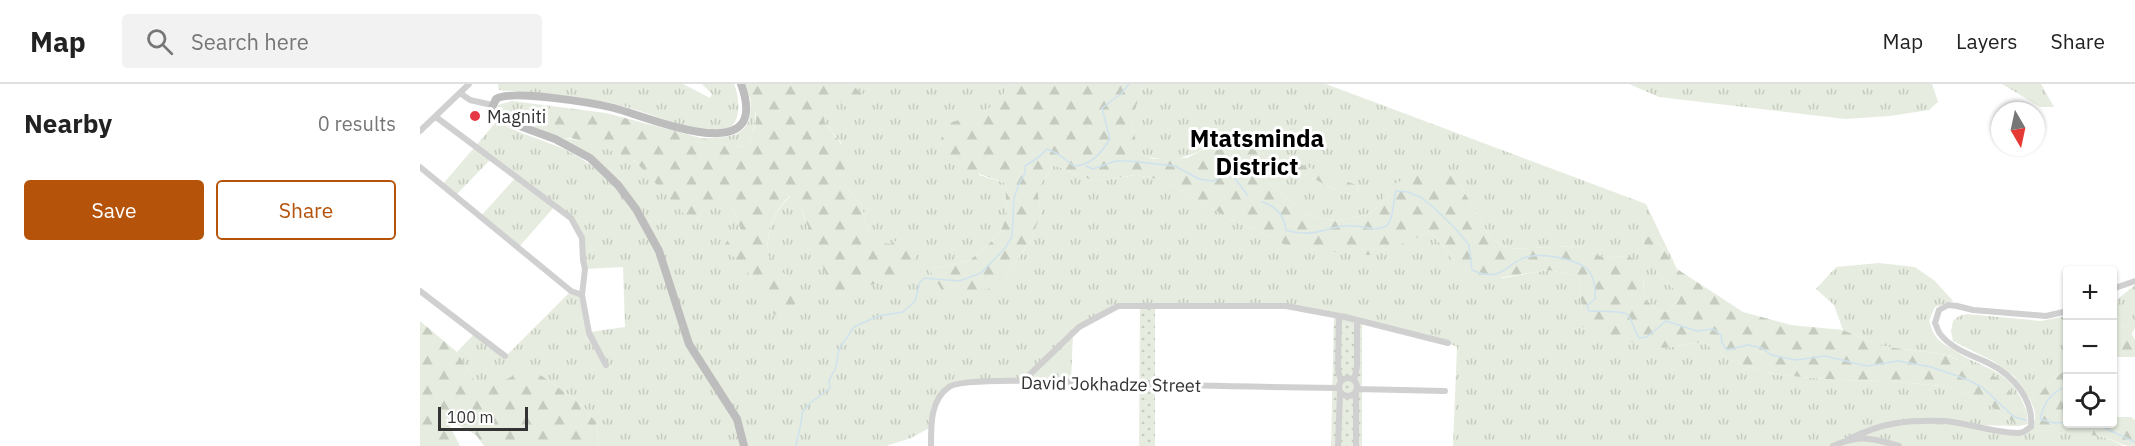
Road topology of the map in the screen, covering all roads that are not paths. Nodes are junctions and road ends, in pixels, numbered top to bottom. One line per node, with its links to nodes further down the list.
1 (469, 84): 3 (street)
2 (741, 84): 4 (main road)
3 (460, 93): 4 (street); 5 (street)
4 (492, 105): 24 (main road)
5 (436, 117): 6 (street); 11 (street)
6 (420, 131)
7 (420, 168): 11 (street)
8 (2135, 281): 9 (street)
9 (2117, 287)
10 (420, 291): 16 (street)
11 (582, 295): 17 (street)
12 (2063, 312): 23 (street)
13 (1339, 316): 14 (street); 19 (street); 20 (street)
14 (1357, 321): 15 (street); 18 (street)
15 (1448, 343)
16 (506, 356)
17 (606, 365)
18 (1354, 380): 20 (street); 21 (street)
19 (1022, 381): 20 (street, David Jokhadze Street); 25 (street, David Jokhadze Street)
20 (1340, 387): 21 (street); 26 (street)
21 (1356, 391): 22 (street); 27 (street)
22 (1445, 391)
23 (1849, 439): 28 (street); 29 (street)
24 (744, 446)
25 (931, 446)
26 (1338, 446)
27 (1356, 446)
28 (1833, 446)
29 (1899, 446)

